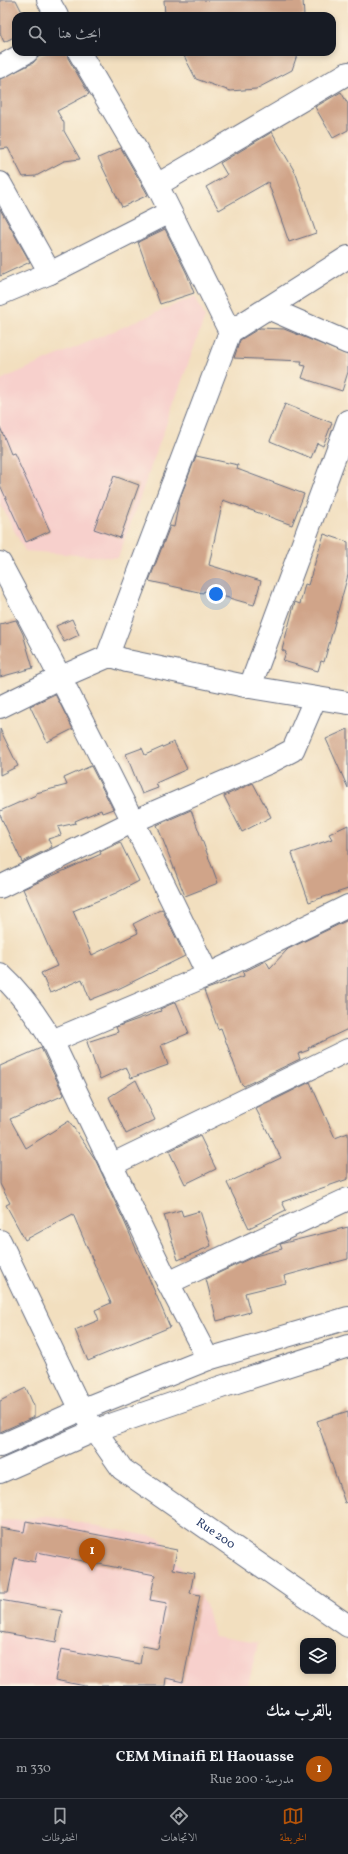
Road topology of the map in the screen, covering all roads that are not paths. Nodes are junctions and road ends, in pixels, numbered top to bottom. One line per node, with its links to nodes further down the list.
1 (48, 0): 2 (street)
2 (55, 12)
3 (20, 56): 5 (street)
4 (81, 56): 8 (street)
5 (0, 67)
6 (348, 73): 8 (street)
7 (0, 183): 11 (street)
8 (157, 185): 9 (street)
9 (170, 212): 11 (street); 14 (street)
10 (348, 257): 13 (street)
11 (50, 273): 12 (street)
12 (0, 294)
13 (268, 308): 14 (street); 15 (street)
14 (230, 332): 18 (street)
15 (348, 343)
16 (348, 422): 20 (street)
17 (0, 563): 19 (street)
18 (107, 657): 19 (street); 20 (street)
19 (61, 677): 23 (street); 24 (street)
20 (250, 687): 21 (street)
21 (315, 699): 22 (street); 24 (street)
22 (348, 703)
23 (0, 707)
24 (134, 821): 25 (street); 28 (street)
25 (0, 888)
26 (348, 906): 28 (street)
27 (0, 974): 29 (street)
28 (208, 975): 29 (street)
29 (52, 1041): 31 (street)
30 (348, 1050): 31 (street)
31 (111, 1165): 34 (street)
32 (348, 1199): 34 (street)
33 (0, 1241): 38 (street, Rue 200)
34 (168, 1283): 37 (street)
35 (348, 1318): 37 (street)
36 (348, 1346): 39 (street)
37 (208, 1359): 38 (street)
38 (81, 1410): 39 (street, Rue 200); 40 (street)
39 (96, 1430): 41 (street); 42 (street, Rue 200)
40 (0, 1446)
41 (0, 1472)
42 (348, 1626)

